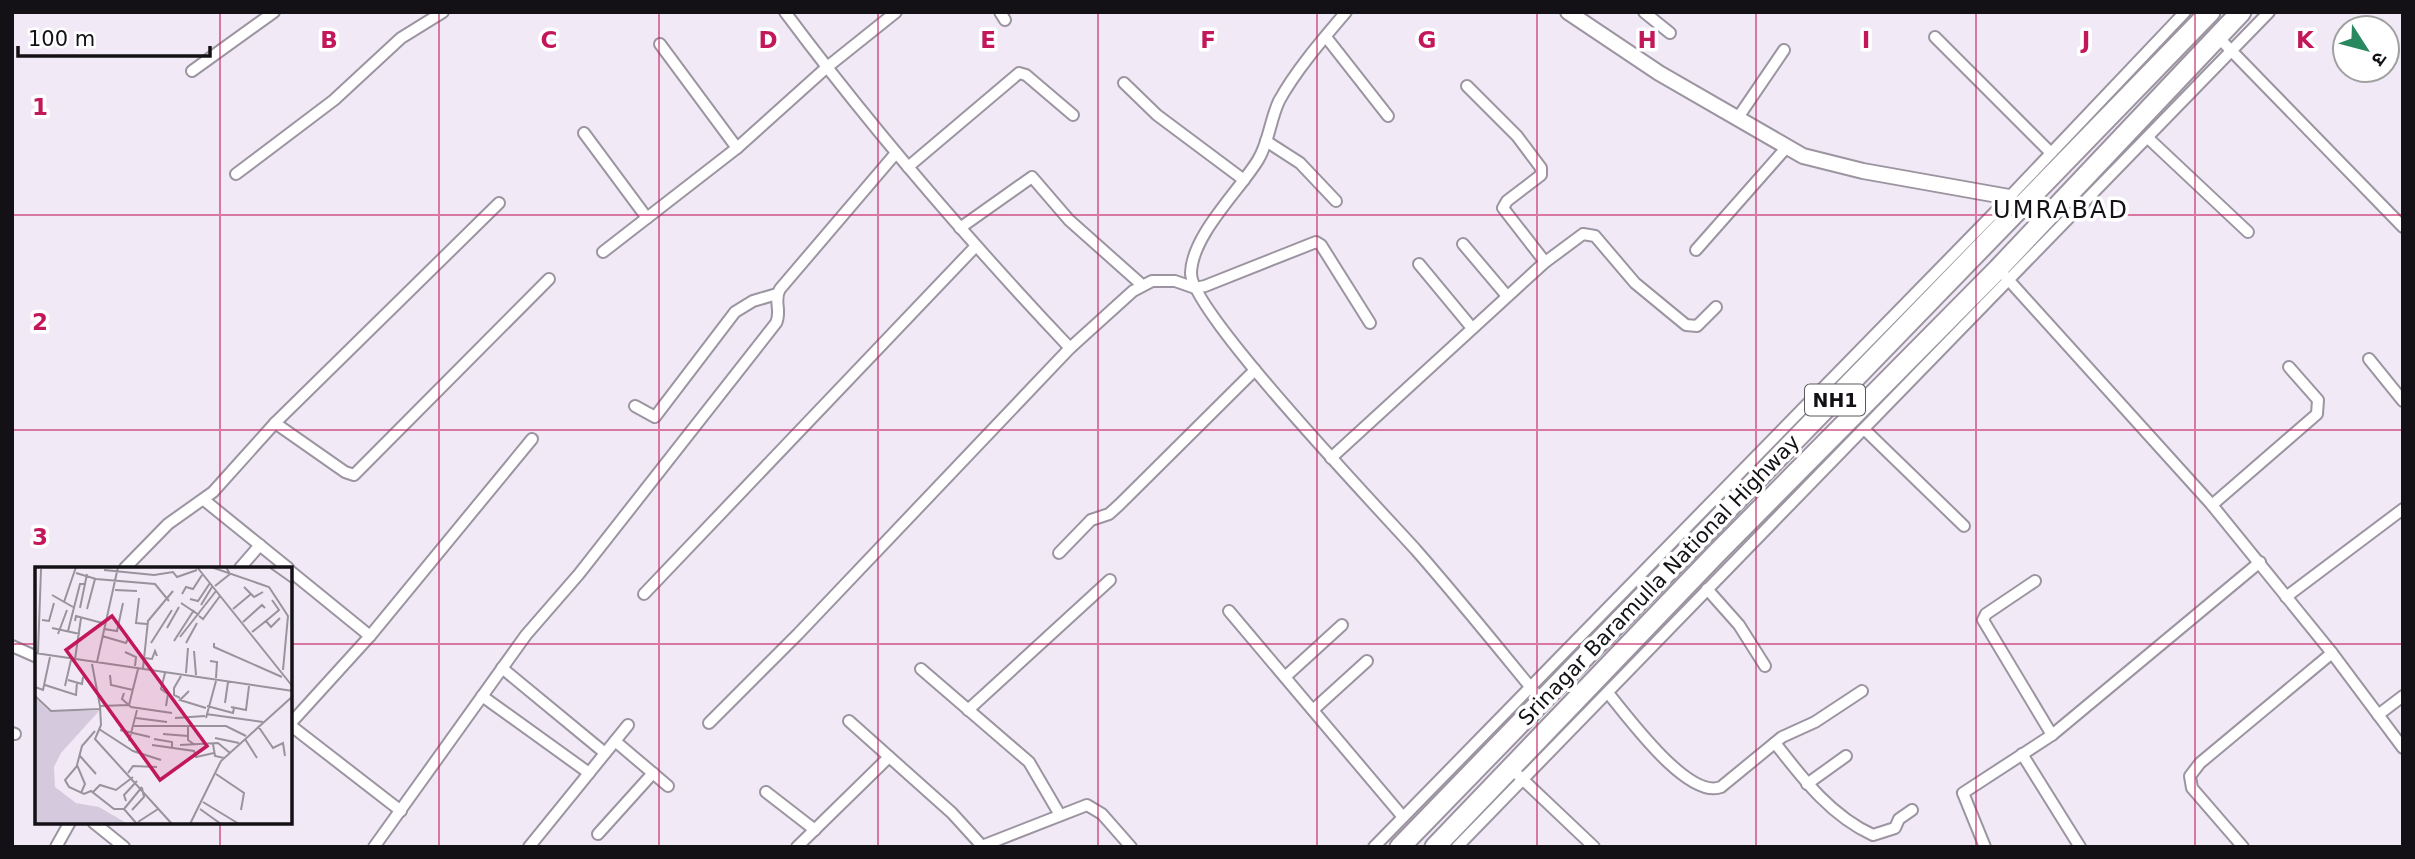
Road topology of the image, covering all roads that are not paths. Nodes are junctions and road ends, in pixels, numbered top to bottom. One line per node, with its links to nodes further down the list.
1 (274, 12): 19 (street)
2 (443, 12): 33 (street)
3 (785, 12): 18 (street)
4 (896, 12): 18 (street)
5 (1346, 12): 13 (street)
6 (1568, 12): 24 (street)
7 (1644, 12): 12 (street)
8 (2185, 12): 31 (street)
9 (2210, 12): 61 (highway, Srinagar Baramulla National Highway / NH1)
10 (2241, 12): 15 (highway, NH1)
11 (2269, 12): 15 (street)
12 (1670, 33)
13 (1326, 37): 23 (street); 27 (street)
14 (1935, 37): 31 (street)
15 (2225, 43): 26 (street); 39 (street); 48 (highway, NH1)
16 (660, 44): 28 (street)
17 (1784, 50): 24 (street)
18 (826, 68): 28 (street); 30 (street)
19 (192, 71)
20 (1124, 83): 34 (street)
21 (1467, 86): 46 (street)
22 (1073, 115): 32 (street)
23 (1388, 116)
24 (1737, 118): 29 (street)
25 (584, 133): 38 (street)
26 (2148, 138): 41 (street); 48 (street)
27 (1266, 141): 34 (street); 36 (street)
28 (737, 148): 38 (street)
29 (1786, 148): 35 (street); 44 (street)
30 (896, 153): 32 (street); 52 (street)
31 (2051, 153): 35 (street)
32 (908, 167): 40 (street)
33 (236, 174)
34 (1244, 180): 51 (street)
35 (2009, 197): 61 (street)
36 (1336, 201)
37 (499, 202): 64 (street)
38 (647, 218): 45 (street)
39 (2403, 227)
40 (960, 228): 43 (street); 50 (street)
41 (2248, 232)
42 (1463, 244): 53 (street)
43 (975, 247): 57 (street); 82 (street)
44 (1696, 250)
45 (603, 252)
46 (1545, 262): 53 (street); 54 (street)
47 (1419, 264): 56 (street)
48 (2004, 275): 65 (street); 69 (street); 118 (highway, NH1)
49 (549, 279): 64 (street)
50 (1142, 285): 51 (street); 57 (street)
51 (1195, 288): 55 (street); 60 (street)
52 (777, 294): 63 (street); 92 (street)
53 (1507, 296): 56 (street)
54 (1716, 307)
55 (1370, 323)
56 (1472, 328): 67 (street)
57 (1070, 348): 105 (street)
58 (2369, 359): 62 (street)
59 (2289, 367): 69 (street)
60 (1255, 370): 67 (street); 73 (street)
61 (1844, 378): 96 (highway, Srinagar Baramulla National Highway / NH1)
62 (2403, 401)
63 (635, 406)
64 (275, 423): 68 (street)
65 (1864, 429): 71 (street); 81 (street)
66 (533, 439): 86 (street)
67 (1331, 458): 96 (street)
68 (204, 500): 72 (street); 75 (street)
69 (2212, 505): 74 (street)
70 (2403, 509): 83 (street)
71 (1964, 526)
72 (260, 545): 76 (street); 77 (street)
73 (1059, 553)
74 (2260, 562): 83 (street); 108 (street)
75 (127, 567)
76 (242, 567)
77 (286, 567)
78 (292, 572): 86 (street)
79 (1110, 580): 101 (street)
80 (2035, 581): 108 (street)
81 (1707, 589): 91 (street); 97 (street)
82 (644, 594)
83 (2286, 597): 88 (street)
84 (1229, 611): 94 (street)
85 (1342, 625): 94 (street)
86 (370, 636): 104 (street)
87 (12, 646): 89 (street)
88 (2332, 653): 102 (street); 143 (street)
89 (35, 656)
90 (1367, 661): 100 (street)
91 (1765, 666)
92 (502, 668): 98 (street); 112 (street)
93 (921, 669): 101 (street)
94 (1285, 677): 100 (street)
95 (1862, 691): 110 (street)
96 (1536, 693): 125 (street); 137 (highway, Srinagar Baramulla National Highway / NH1)
97 (1608, 694): 110 (street); 118 (street)
98 (482, 696): 116 (street); 123 (street)
99 (2403, 696): 102 (street)
100 (1312, 709): 125 (street)
101 (968, 710): 124 (street)
102 (2378, 715): 111 (street)
103 (849, 721): 115 (street)
104 (292, 723)
105 (709, 723)
106 (628, 725): 109 (street)
107 (292, 727): 123 (street)
108 (2052, 735): 113 (street)
109 (615, 741): 112 (street); 117 (street)
110 (1775, 743): 119 (street)
111 (2403, 748)
112 (604, 754): 116 (street)
113 (2022, 754): 141 (street); 142 (street)
114 (1846, 756): 119 (street)
115 (889, 757): 124 (street); 128 (street)
116 (589, 773): 133 (street)
117 (653, 774): 120 (street); 129 (street)
118 (1517, 774): 138 (highway, NH1); 139 (street); 140 (street)
119 (1807, 784): 122 (street)
120 (668, 786)
121 (766, 792): 128 (street)
122 (1912, 810)
123 (401, 811): 132 (street)
124 (1060, 815): 135 (street)
125 (1403, 817): 136 (street)
126 (69, 824): 130 (street)
127 (95, 824): 131 (street)
128 (815, 830): 134 (street)
129 (598, 834)
130 (56, 847)
131 (124, 847)
132 (374, 847)
133 (529, 847)
134 (797, 847)
135 (1131, 847)
136 (1374, 847)
137 (1401, 847)
138 (1435, 847)
139 (1457, 847)
140 (1594, 847)
141 (1985, 847)
142 (2080, 847)
143 (2243, 847)

